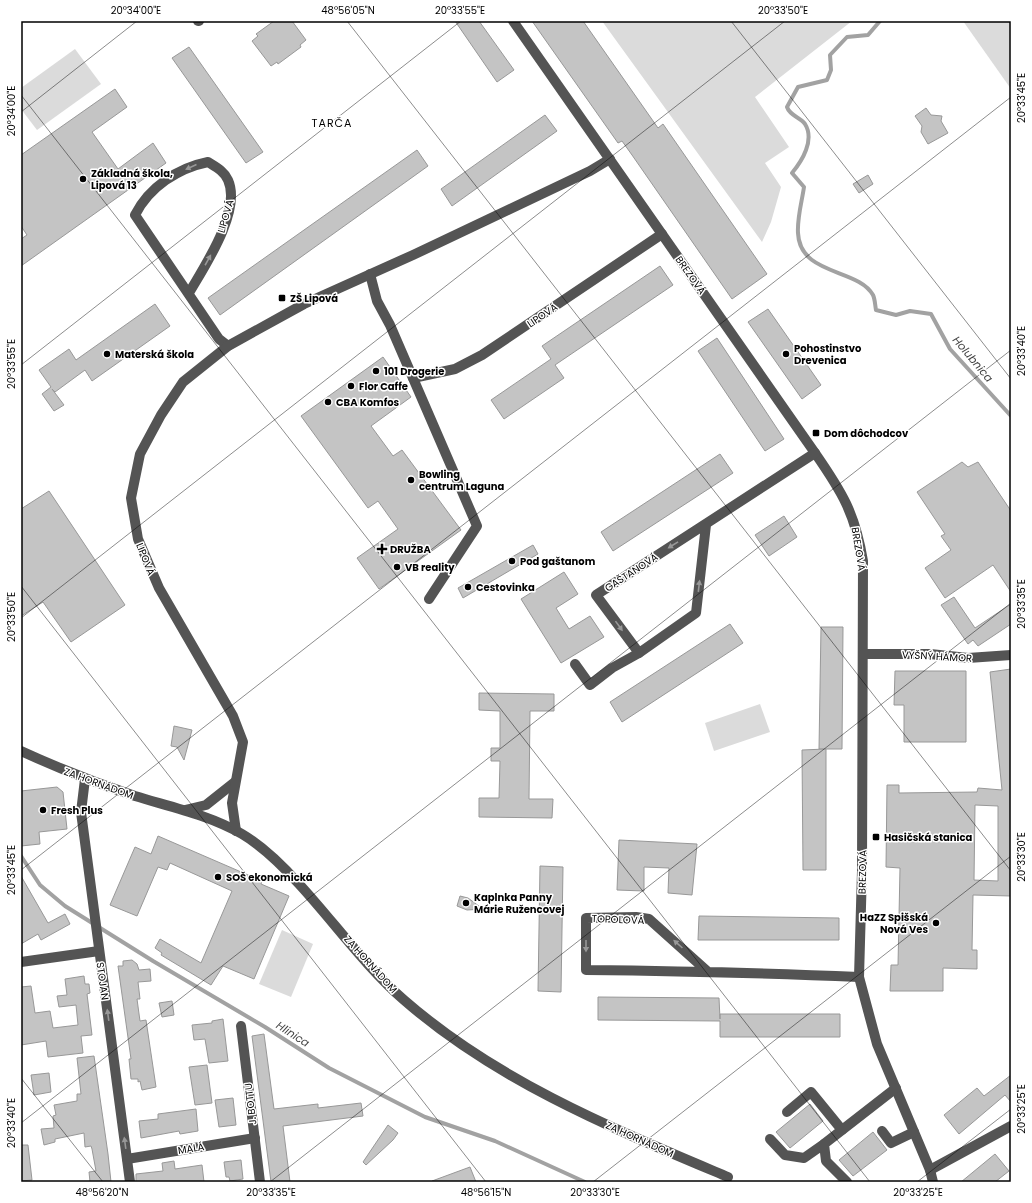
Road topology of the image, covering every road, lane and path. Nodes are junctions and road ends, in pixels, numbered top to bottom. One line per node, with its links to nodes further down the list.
1 (513, 21): 2 (street, BREZOVÁ)
2 (610, 159): 3 (street, BREZOVÁ); 4 (street, LIPOVÁ)
3 (662, 234): 7 (street, LIPOVÁ); 8 (street, BREZOVÁ)
4 (370, 274): 6 (street, LIPOVÁ); 7 (street)
5 (189, 293): 5 (street, LIPOVÁ, one-way to 5); 6 (street, LIPOVÁ)
6 (228, 346): 17 (street, LIPOVÁ)
7 (413, 378): 10 (street)
8 (815, 452): 9 (street, GAŠTANOVÁ); 12 (street, BREZOVÁ)
9 (706, 524): 11 (street, one-way to 9); 11 (street, GAŠTANOVÁ, one-way to 11)
10 (429, 599)
11 (639, 653): 14 (street)
12 (864, 654): 13 (street, VYŠNÝ HÁMOR); 23 (street, BREZOVÁ)
13 (1011, 655)
14 (575, 664)
15 (21, 751): 16 (street, ZA HORNÁDOM)
16 (85, 779): 18 (street, ZA HORNÁDOM); 20 (street, STOJAN)
17 (235, 782): 18 (street); 19 (street, LIPOVÁ)
18 (185, 810): 19 (street, ZA HORNÁDOM)
19 (236, 832): 36 (street, ZA HORNÁDOM)
20 (99, 951): 21 (street); 34 (street, STOJAN, one-way to 20)
21 (21, 962)
22 (707, 971): 22 (street, TOPOĽOVÁ, one-way to 22); 23 (street, TOPOĽOVÁ)
23 (859, 977): 25 (street, BREZOVÁ)
24 (241, 1026): 31 (street, J. BOTTU)
25 (896, 1088): 28 (street); 30 (street, BREZOVÁ)
26 (787, 1112): 28 (street)
27 (1011, 1126): 35 (street)
28 (842, 1130): 33 (street)
29 (882, 1131): 30 (street)
30 (914, 1132): 35 (street, BREZOVÁ)
31 (254, 1138): 34 (street, MALÁ); 38 (street, J. BOTTU)
32 (770, 1138): 33 (street)
33 (824, 1144): 39 (street)
34 (127, 1159): 37 (street, STOJAN)
35 (930, 1170): 40 (street, BREZOVÁ)
36 (728, 1176)
37 (130, 1182)
38 (260, 1182)
39 (847, 1182)
40 (933, 1182)

